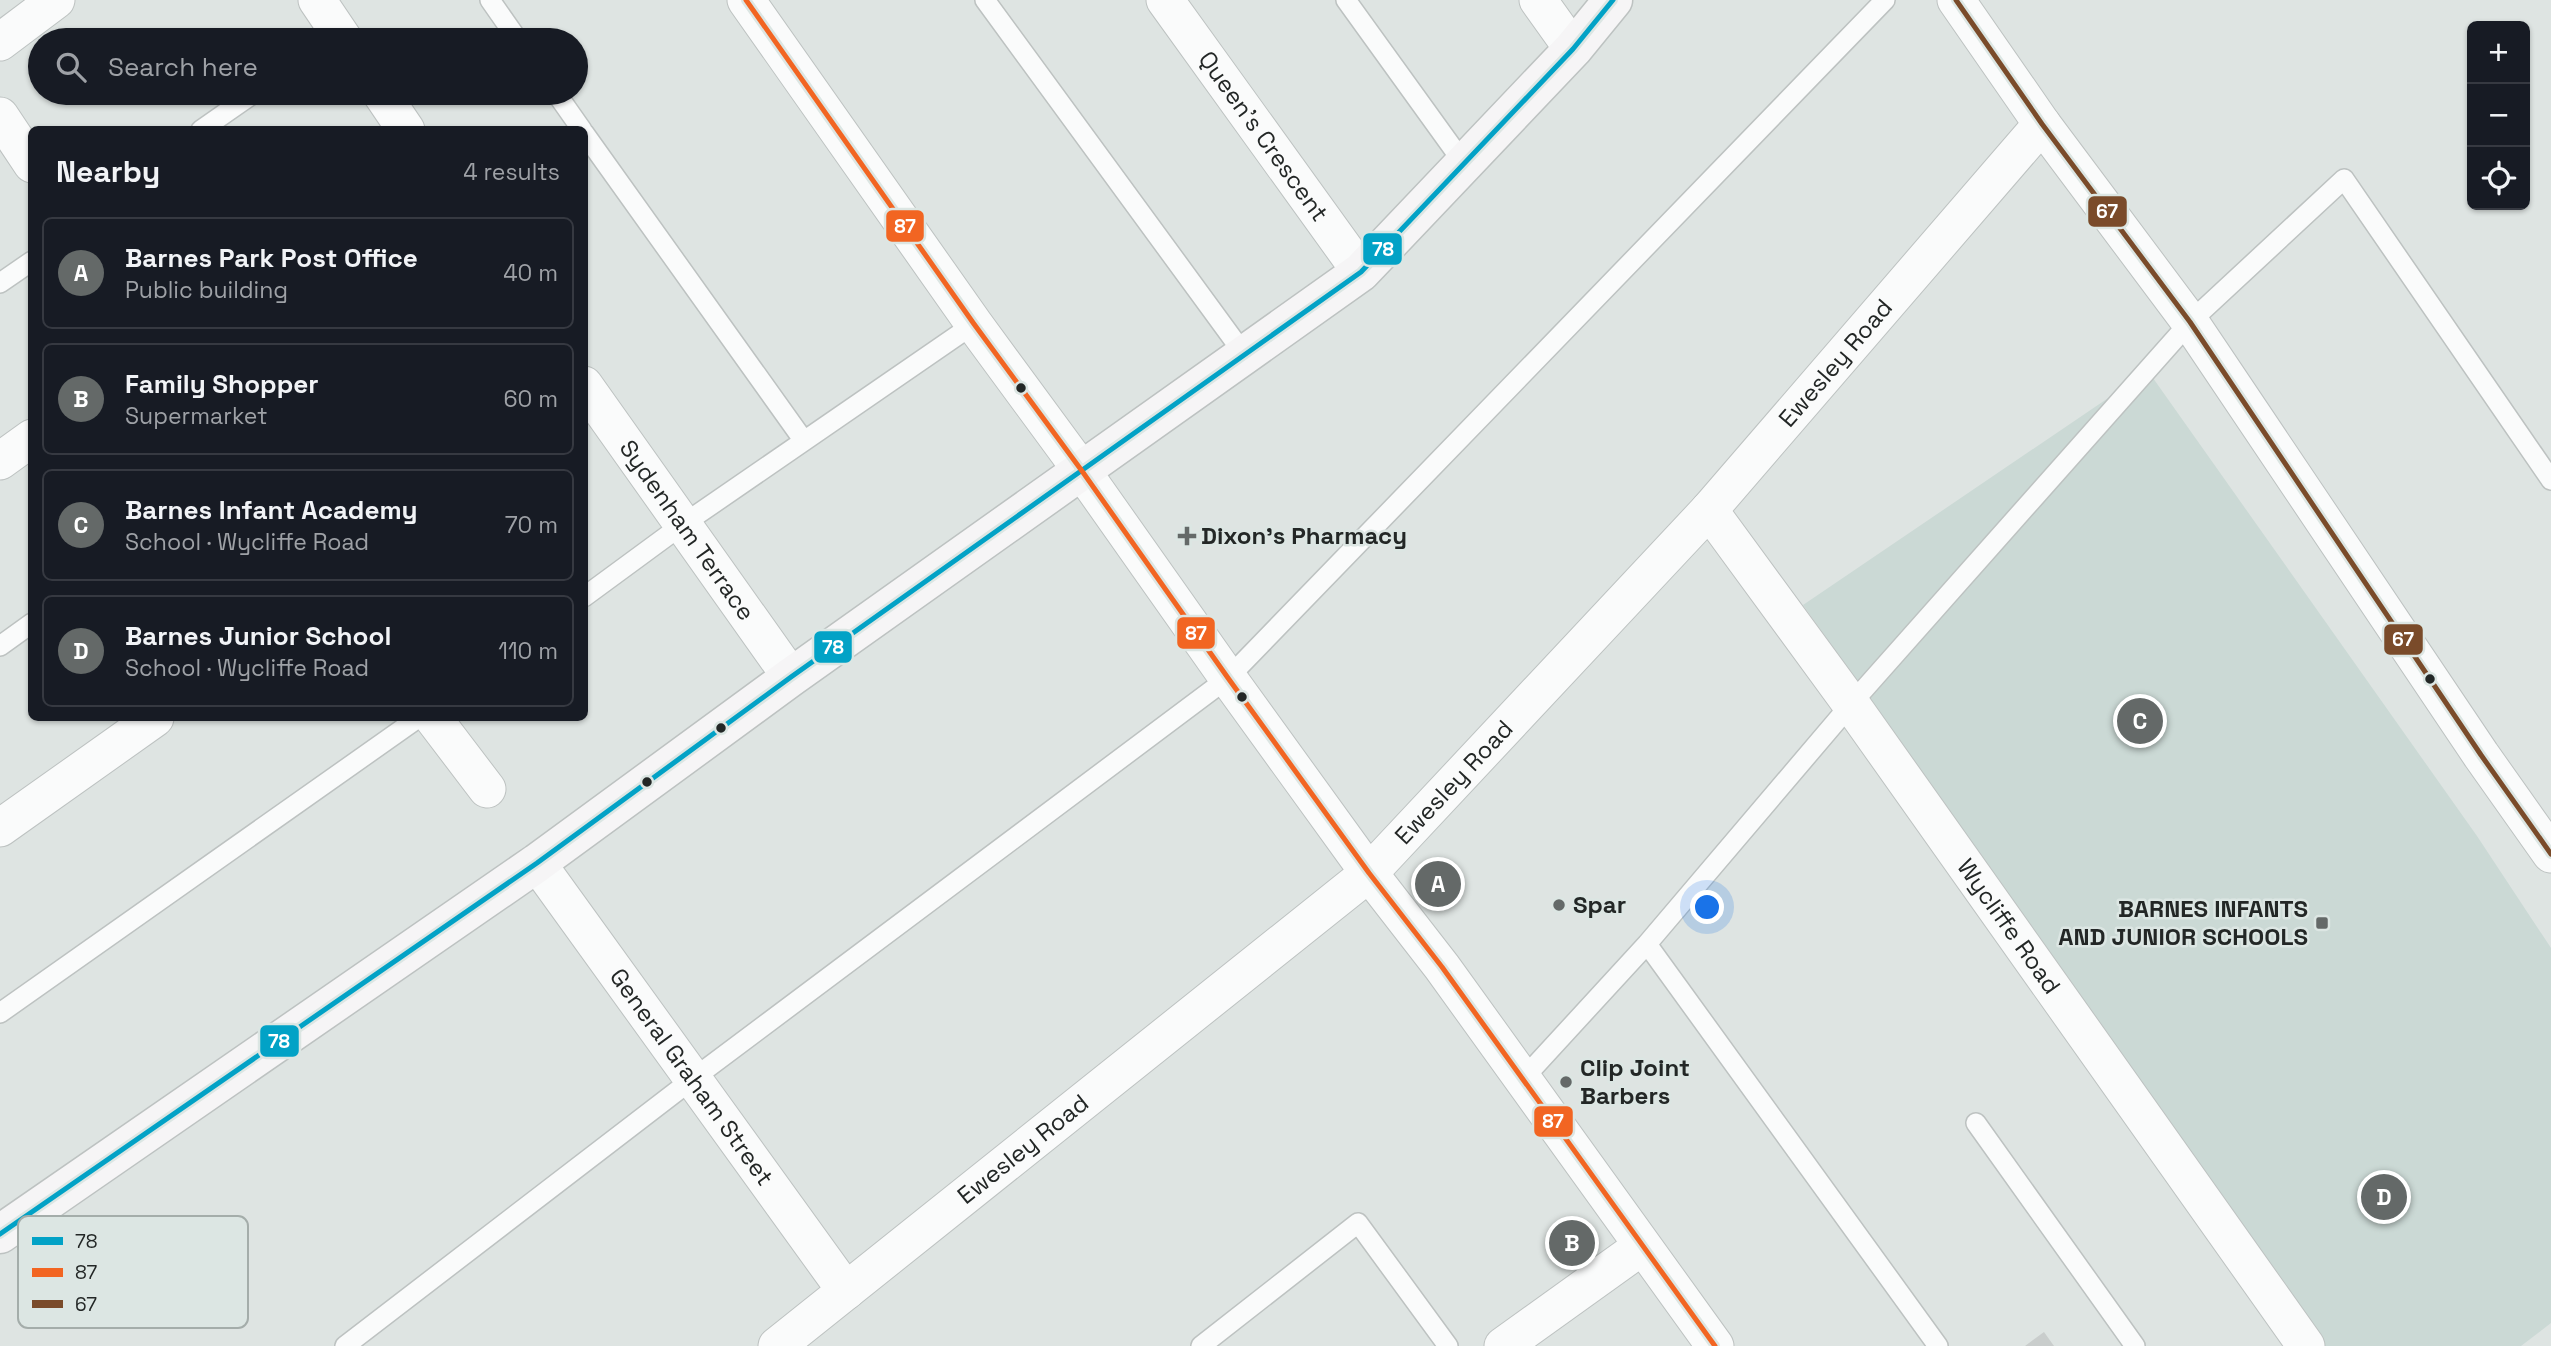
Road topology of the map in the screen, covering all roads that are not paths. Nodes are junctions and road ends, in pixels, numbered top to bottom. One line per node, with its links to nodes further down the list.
1 (56, 0): 14 (street)
2 (317, 0): 12 (street)
3 (490, 0): 13 (lane)
4 (746, 0): 31 (street)
5 (985, 0): 32 (lane)
6 (1165, 0): 28 (street, Queen's Crescent)
7 (1346, 0): 26 (lane)
8 (1538, 0): 15 (street)
9 (1613, 0): 15 (street)
10 (1885, 0): 45 (lane)
11 (1956, 0): 20 (street)
12 (332, 28)
13 (510, 28)
14 (0, 42)
15 (1573, 48): 26 (street)
16 (238, 105): 21 (lane)
17 (389, 105): 22 (street)
18 (565, 105): 23 (lane)
19 (0, 116): 25 (street)
20 (2042, 124): 30 (street); 39 (street, Ewesley Road)
21 (210, 126)
22 (404, 126)
23 (579, 126)
24 (588, 138): 35 (lane)
25 (28, 158)
26 (1465, 165): 28 (street)
27 (28, 264): 29 (lane)
28 (1361, 272): 32 (street)
29 (0, 283)
30 (2190, 321): 38 (lane); 46 (lane); 52 (street)
31 (974, 324): 35 (lane); 37 (street)
32 (1244, 354): 37 (street)
33 (588, 391): 40 (street, Sydenham Terrace)
34 (28, 441): 36 (street)
35 (804, 441): 40 (lane)
36 (0, 461)
37 (1082, 471): 44 (street); 45 (street)
38 (2551, 480)
39 (1709, 510): 46 (street, Wycliffe Road); 54 (street, Ewesley Road)
40 (682, 525): 41 (lane); 44 (street, Sydenham Terrace)
41 (588, 594)
42 (28, 626): 43 (lane)
43 (0, 646)
44 (791, 677): 53 (street)
45 (1228, 678): 54 (street); 57 (lane)
46 (1852, 704): 55 (lane); 73 (street, Wycliffe Road)
47 (151, 721): 51 (street)
48 (414, 721): 56 (lane)
49 (435, 721): 50 (street)
50 (487, 789)
51 (0, 828)
52 (2551, 854)
53 (537, 863): 57 (street, General Graham Street); 60 (street)
54 (1369, 873): 58 (street); 64 (street, Ewesley Road)
55 (1647, 944): 58 (lane); 71 (lane)
56 (0, 1013)
57 (694, 1079): 64 (street, General Graham Street); 65 (lane)
58 (1522, 1080): 63 (street)
59 (1976, 1123): 72 (lane)
60 (26, 1216)
61 (18, 1222): 62 (street)
62 (0, 1234)
63 (1642, 1247): 69 (street); 70 (street)
64 (846, 1291): 66 (street, Ewesley Road)
65 (345, 1346)
66 (777, 1346)
67 (1201, 1346): 68 (lane)
68 (1448, 1346)
69 (1503, 1346)
70 (1715, 1346)
71 (1938, 1346)
72 (2135, 1346)
73 (2306, 1346)

